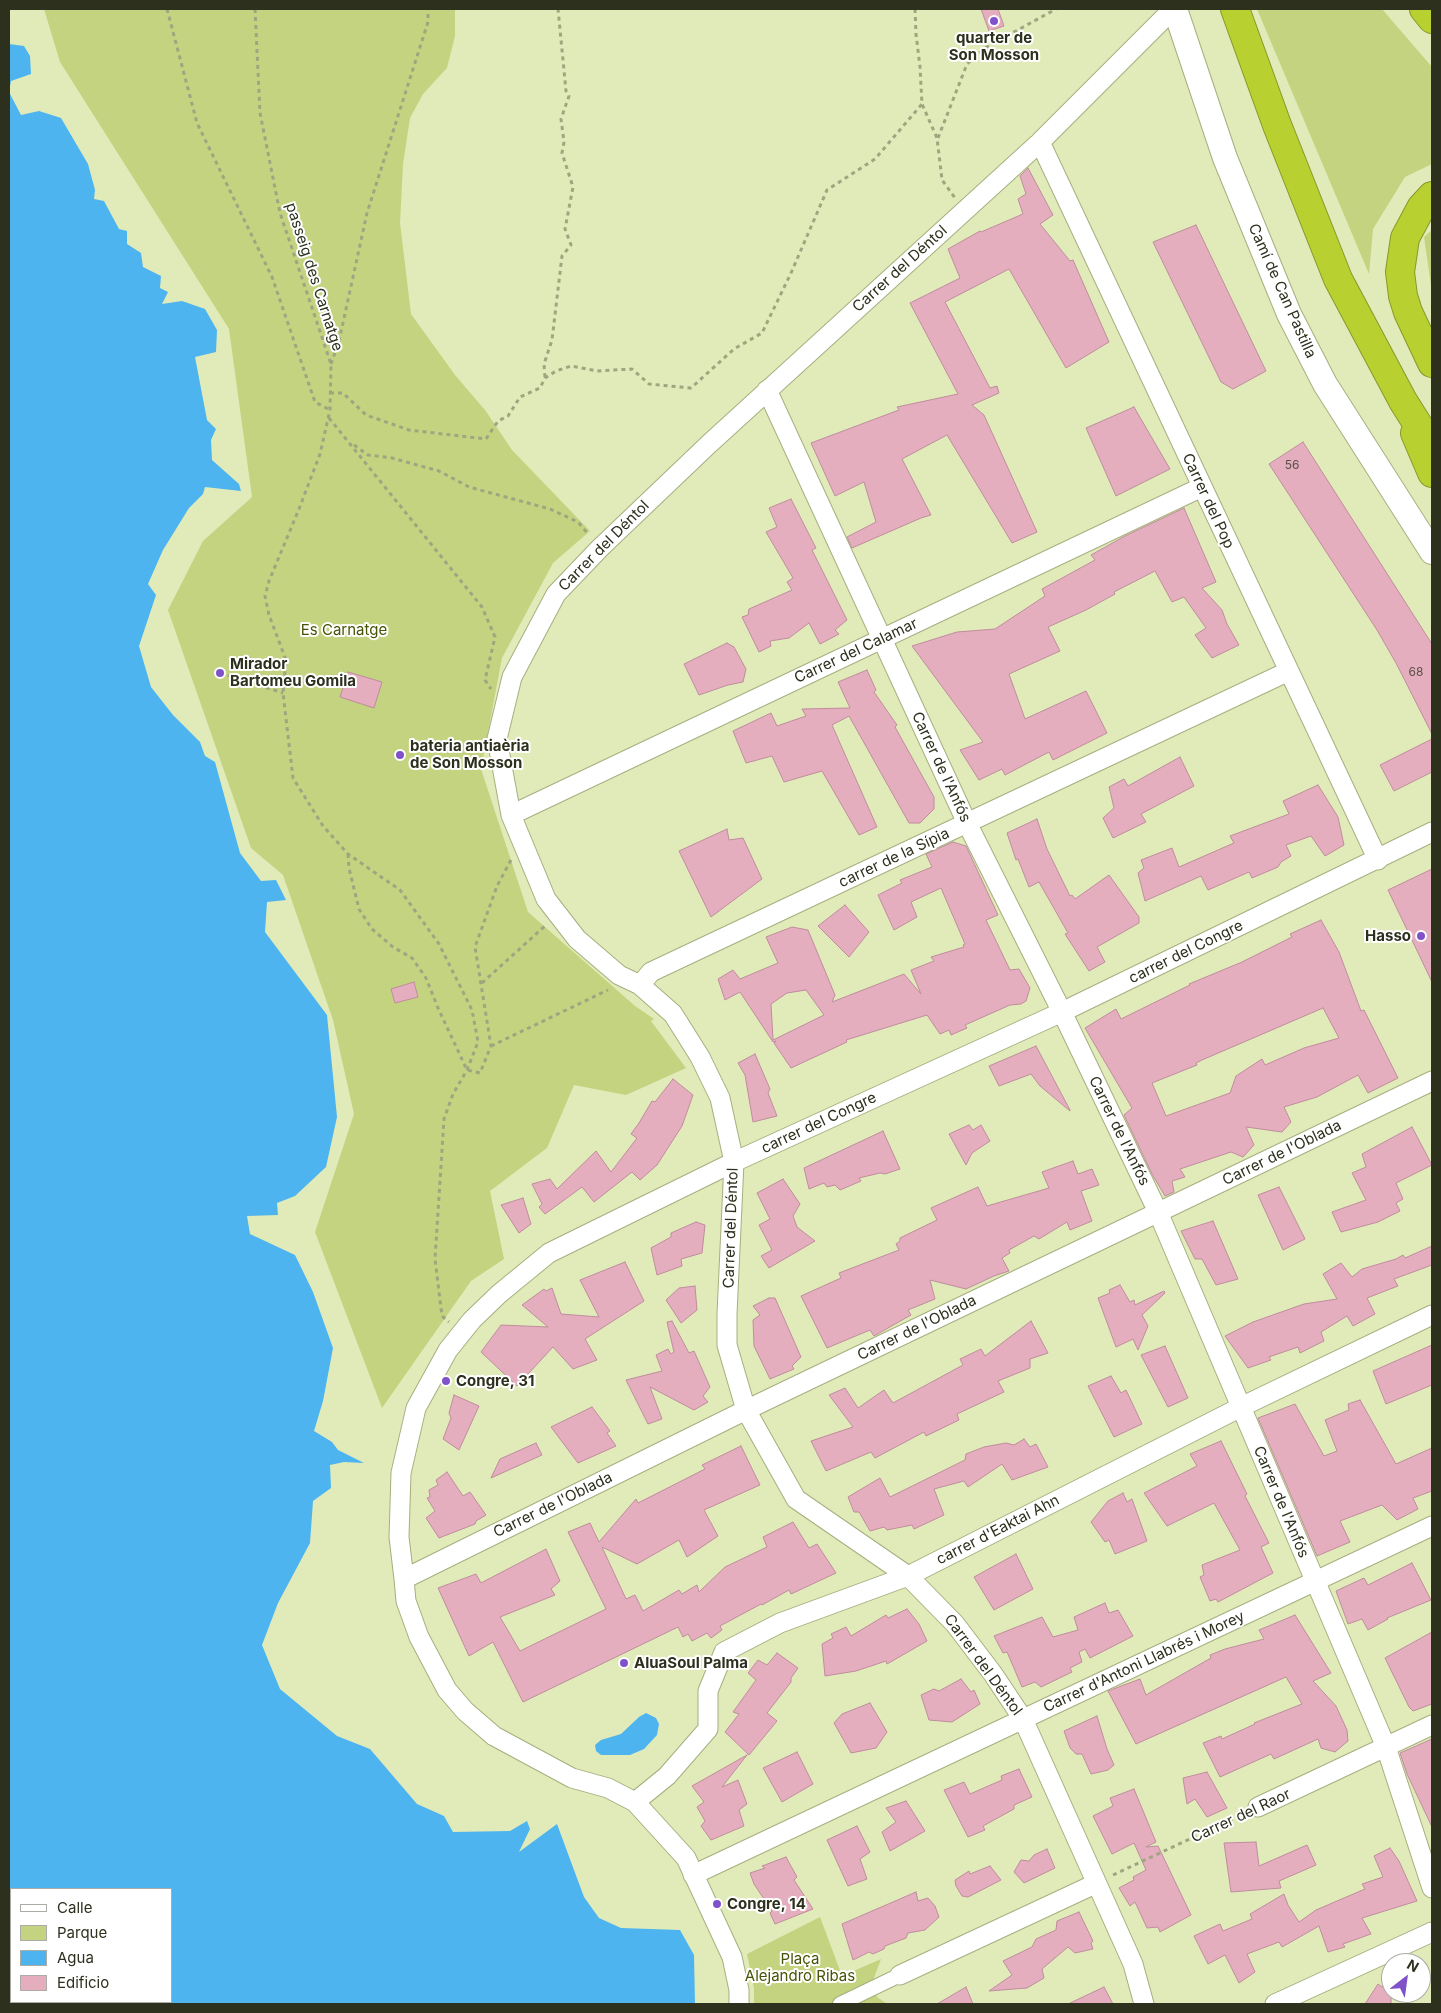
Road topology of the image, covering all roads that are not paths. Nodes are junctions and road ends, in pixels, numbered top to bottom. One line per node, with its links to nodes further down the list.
1 (1174, 9): 5 (street, Carrer del Déntol); 13 (street, Camí de Can Pastilla)
2 (1235, 9): 9 (highway)
3 (1424, 9): 4 (highway)
4 (1432, 18)
5 (1040, 142): 8 (street, Carrer del Déntol); 12 (street, Carrer del Pop)
6 (1432, 196): 7 (highway)
7 (1432, 363)
8 (767, 390): 14 (street, Carrer de l'Anfós); 16 (street, Carrer del Déntol)
9 (1403, 401): 10 (highway); 11 (highway)
10 (1432, 447)
11 (1432, 472)
12 (1202, 487): 14 (street, Carrer del Calamar); 15 (street, Carrer del Pop)
13 (1432, 552)
14 (881, 639): 16 (street, Carrer del Calamar); 17 (street, Carrer de l'Anfós)
15 (1289, 671): 17 (street, carrer de la Sípia); 19 (street, Carrer del Pop)
16 (511, 815): 20 (street, Carrer del Déntol)
17 (967, 823): 20 (street, carrer de la Sípia); 21 (street, Carrer de l'Anfós)
18 (1432, 832): 19 (street, carrer del Congre)
19 (1378, 860): 21 (street, carrer del Congre)
20 (640, 985): 23 (street, Carrer del Déntol)
21 (1062, 1012): 23 (street, carrer del Congre); 24 (street, Carrer de l'Anfós)
22 (1432, 1081): 24 (street, Carrer de l'Oblada)
23 (734, 1162): 27 (street, Carrer del Déntol); 30 (street, carrer del Congre)
24 (1158, 1212): 26 (street, Carrer de l'Anfós); 27 (street, Carrer de l'Oblada)
25 (1432, 1315): 26 (street, carrer d'Eaktai Ahn)
26 (1241, 1408): 29 (street, carrer d'Eaktai Ahn); 31 (street, Carrer de l'Anfós)
27 (746, 1410): 29 (street, Carrer del Déntol); 30 (street, Carrer de l'Oblada)
28 (1432, 1526): 31 (street, Carrer d'Antoni Llabrés i Morey)
29 (908, 1576): 32 (street, Carrer del Déntol); 35 (street, carrer d'Eaktai Ahn)
30 (404, 1578): 35 (street, carrer del Congre)
31 (1315, 1582): 32 (street, Carrer d'Antoni Llabrés i Morey); 34 (street, Carrer de l'Anfós)
32 (1023, 1719): 37 (street, Carrer d'Antoni Llabrés i Morey); 38 (street, Carrer del Déntol)
33 (1432, 1725): 34 (street, Carrer del Raor)
34 (1386, 1747): 36 (street, Carrer del Raor); 39 (street, Carrer de l'Anfós)
35 (635, 1802): 37 (street)
36 (1258, 1808)
37 (693, 1874): 42 (street)
38 (1095, 1884): 41 (street); 44 (street, Carrer del Déntol)
39 (1432, 1888)
40 (1432, 1932): 45 (street)
41 (900, 1975): 43 (street)
42 (739, 2004)
43 (840, 2004)
44 (1144, 2004)
45 (1275, 2004)

